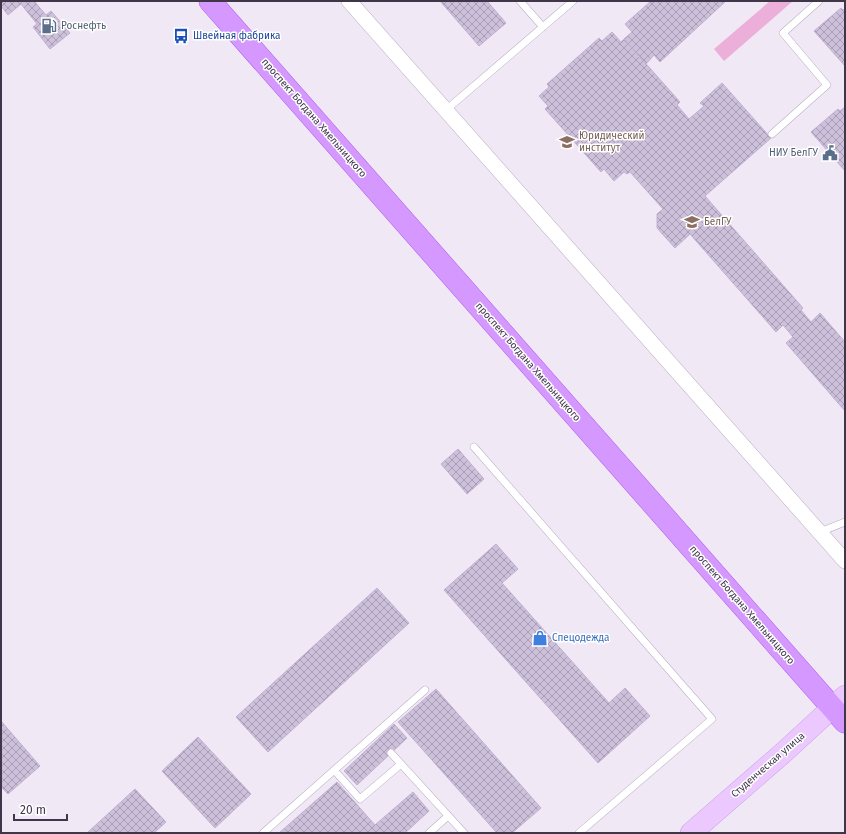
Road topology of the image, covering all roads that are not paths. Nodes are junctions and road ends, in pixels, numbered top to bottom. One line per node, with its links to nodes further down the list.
1 (210, 1): 14 (main road, проспект Богдана Хмельницкого)
2 (349, 1): 7 (street)
3 (520, 1): 6 (lane)
4 (573, 1): 6 (lane)
5 (819, 1): 8 (lane)
6 (543, 27): 7 (lane)
7 (446, 110): 11 (street)
8 (772, 134)
9 (474, 447): 22 (lane)
10 (845, 522): 11 (lane)
11 (820, 532): 12 (street)
12 (845, 560)
13 (426, 690): 17 (lane)
14 (841, 709): 23 (main road, Студенческая улица)
15 (391, 753): 16 (lane)
16 (401, 764): 17 (lane); 18 (lane)
17 (334, 770): 19 (lane)
18 (448, 816): 20 (lane); 21 (lane)
19 (263, 833)
20 (429, 833)
21 (464, 833)
22 (579, 833)
23 (691, 833)

